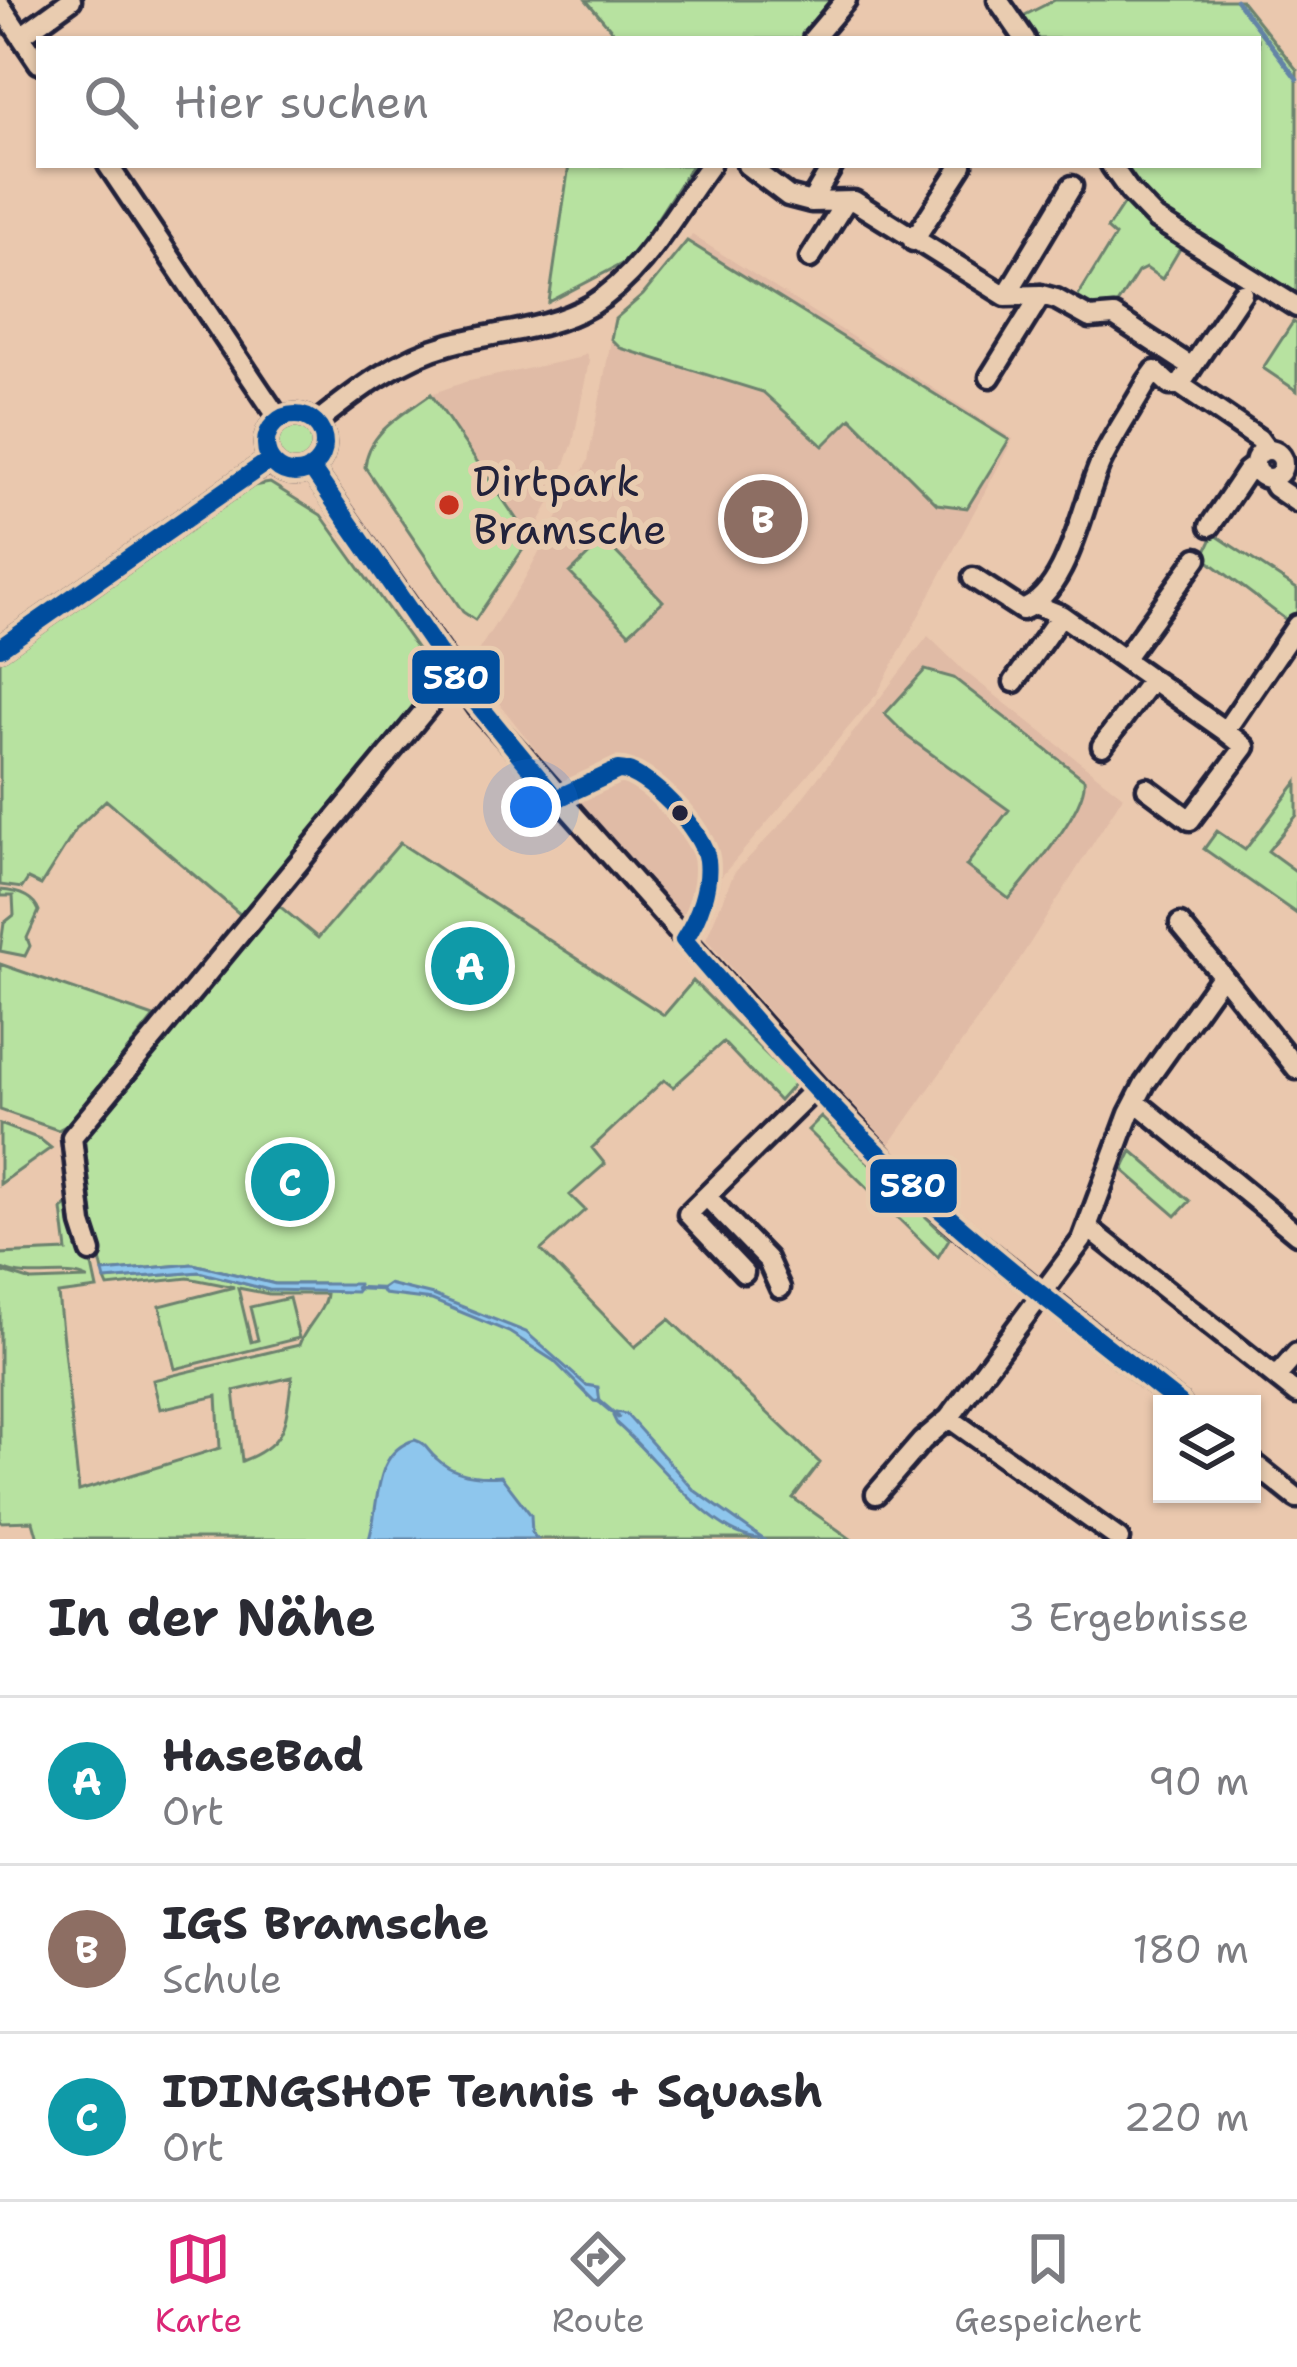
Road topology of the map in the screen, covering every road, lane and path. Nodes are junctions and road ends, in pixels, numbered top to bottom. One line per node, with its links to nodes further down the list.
1 (70, 0): 5 (street)
2 (846, 0): 6 (street)
3 (998, 0): 7 (street)
4 (0, 5): 5 (street)
5 (20, 34): 8 (street); 9 (street)
6 (816, 36)
7 (1023, 36)
8 (0, 45)
9 (36, 58)
10 (110, 168): 30 (street)
11 (708, 168): 31 (street)
12 (751, 168): 17 (street)
13 (831, 168): 17 (street)
14 (960, 168): 19 (street)
15 (1114, 168): 24 (street)
16 (1072, 186): 22 (street)
17 (811, 202): 18 (street)
18 (844, 204): 19 (street); 20 (street)
19 (914, 241): 22 (street)
20 (810, 258)
21 (1242, 293): 26 (street)
22 (1006, 296): 23 (street)
23 (1041, 296): 25 (street); 28 (street)
24 (1297, 307)
25 (1165, 350): 26 (street); 27 (street)
26 (1192, 367): 29 (street)
27 (1156, 371): 29 (street); 39 (street)
28 (990, 377)
29 (1180, 385): 33 (street)
30 (279, 419): 31 (street); 32 (street)
31 (316, 423): 34 (street)
32 (270, 460): 34 (street); 42 (street)
33 (1274, 461): 35 (street); 36 (street)
34 (311, 468): 44 (street)
35 (1297, 502)
36 (1210, 526)
37 (1197, 558): 43 (street)
38 (973, 578): 39 (street)
39 (1036, 605): 40 (street)
40 (1061, 615): 43 (street); 46 (street)
41 (1297, 625): 47 (street)
42 (0, 647)
43 (1124, 659): 45 (street)
44 (454, 675): 53 (street); 58 (street)
45 (1152, 680): 47 (street); 48 (street)
46 (1014, 682)
47 (1225, 731): 49 (street)
48 (1102, 746)
49 (1147, 788)
50 (1180, 924): 51 (street)
51 (1222, 975): 52 (street); 54 (street)
52 (1297, 1069)
53 (817, 1088): 55 (street); 61 (street)
54 (1136, 1102): 56 (street); 57 (street)
55 (706, 1197): 59 (street); 60 (street)
56 (1087, 1227): 61 (street); 63 (street)
57 (1297, 1234)
58 (91, 1252)
59 (744, 1273)
60 (780, 1288)
61 (1040, 1292): 65 (street); 66 (street)
62 (1297, 1353): 63 (street)
63 (1276, 1377): 64 (street)
64 (1297, 1394)
65 (1169, 1395)
66 (949, 1418): 68 (street); 70 (street)
67 (1261, 1469): 69 (street)
68 (876, 1494)
69 (1297, 1498)
70 (1119, 1539)

